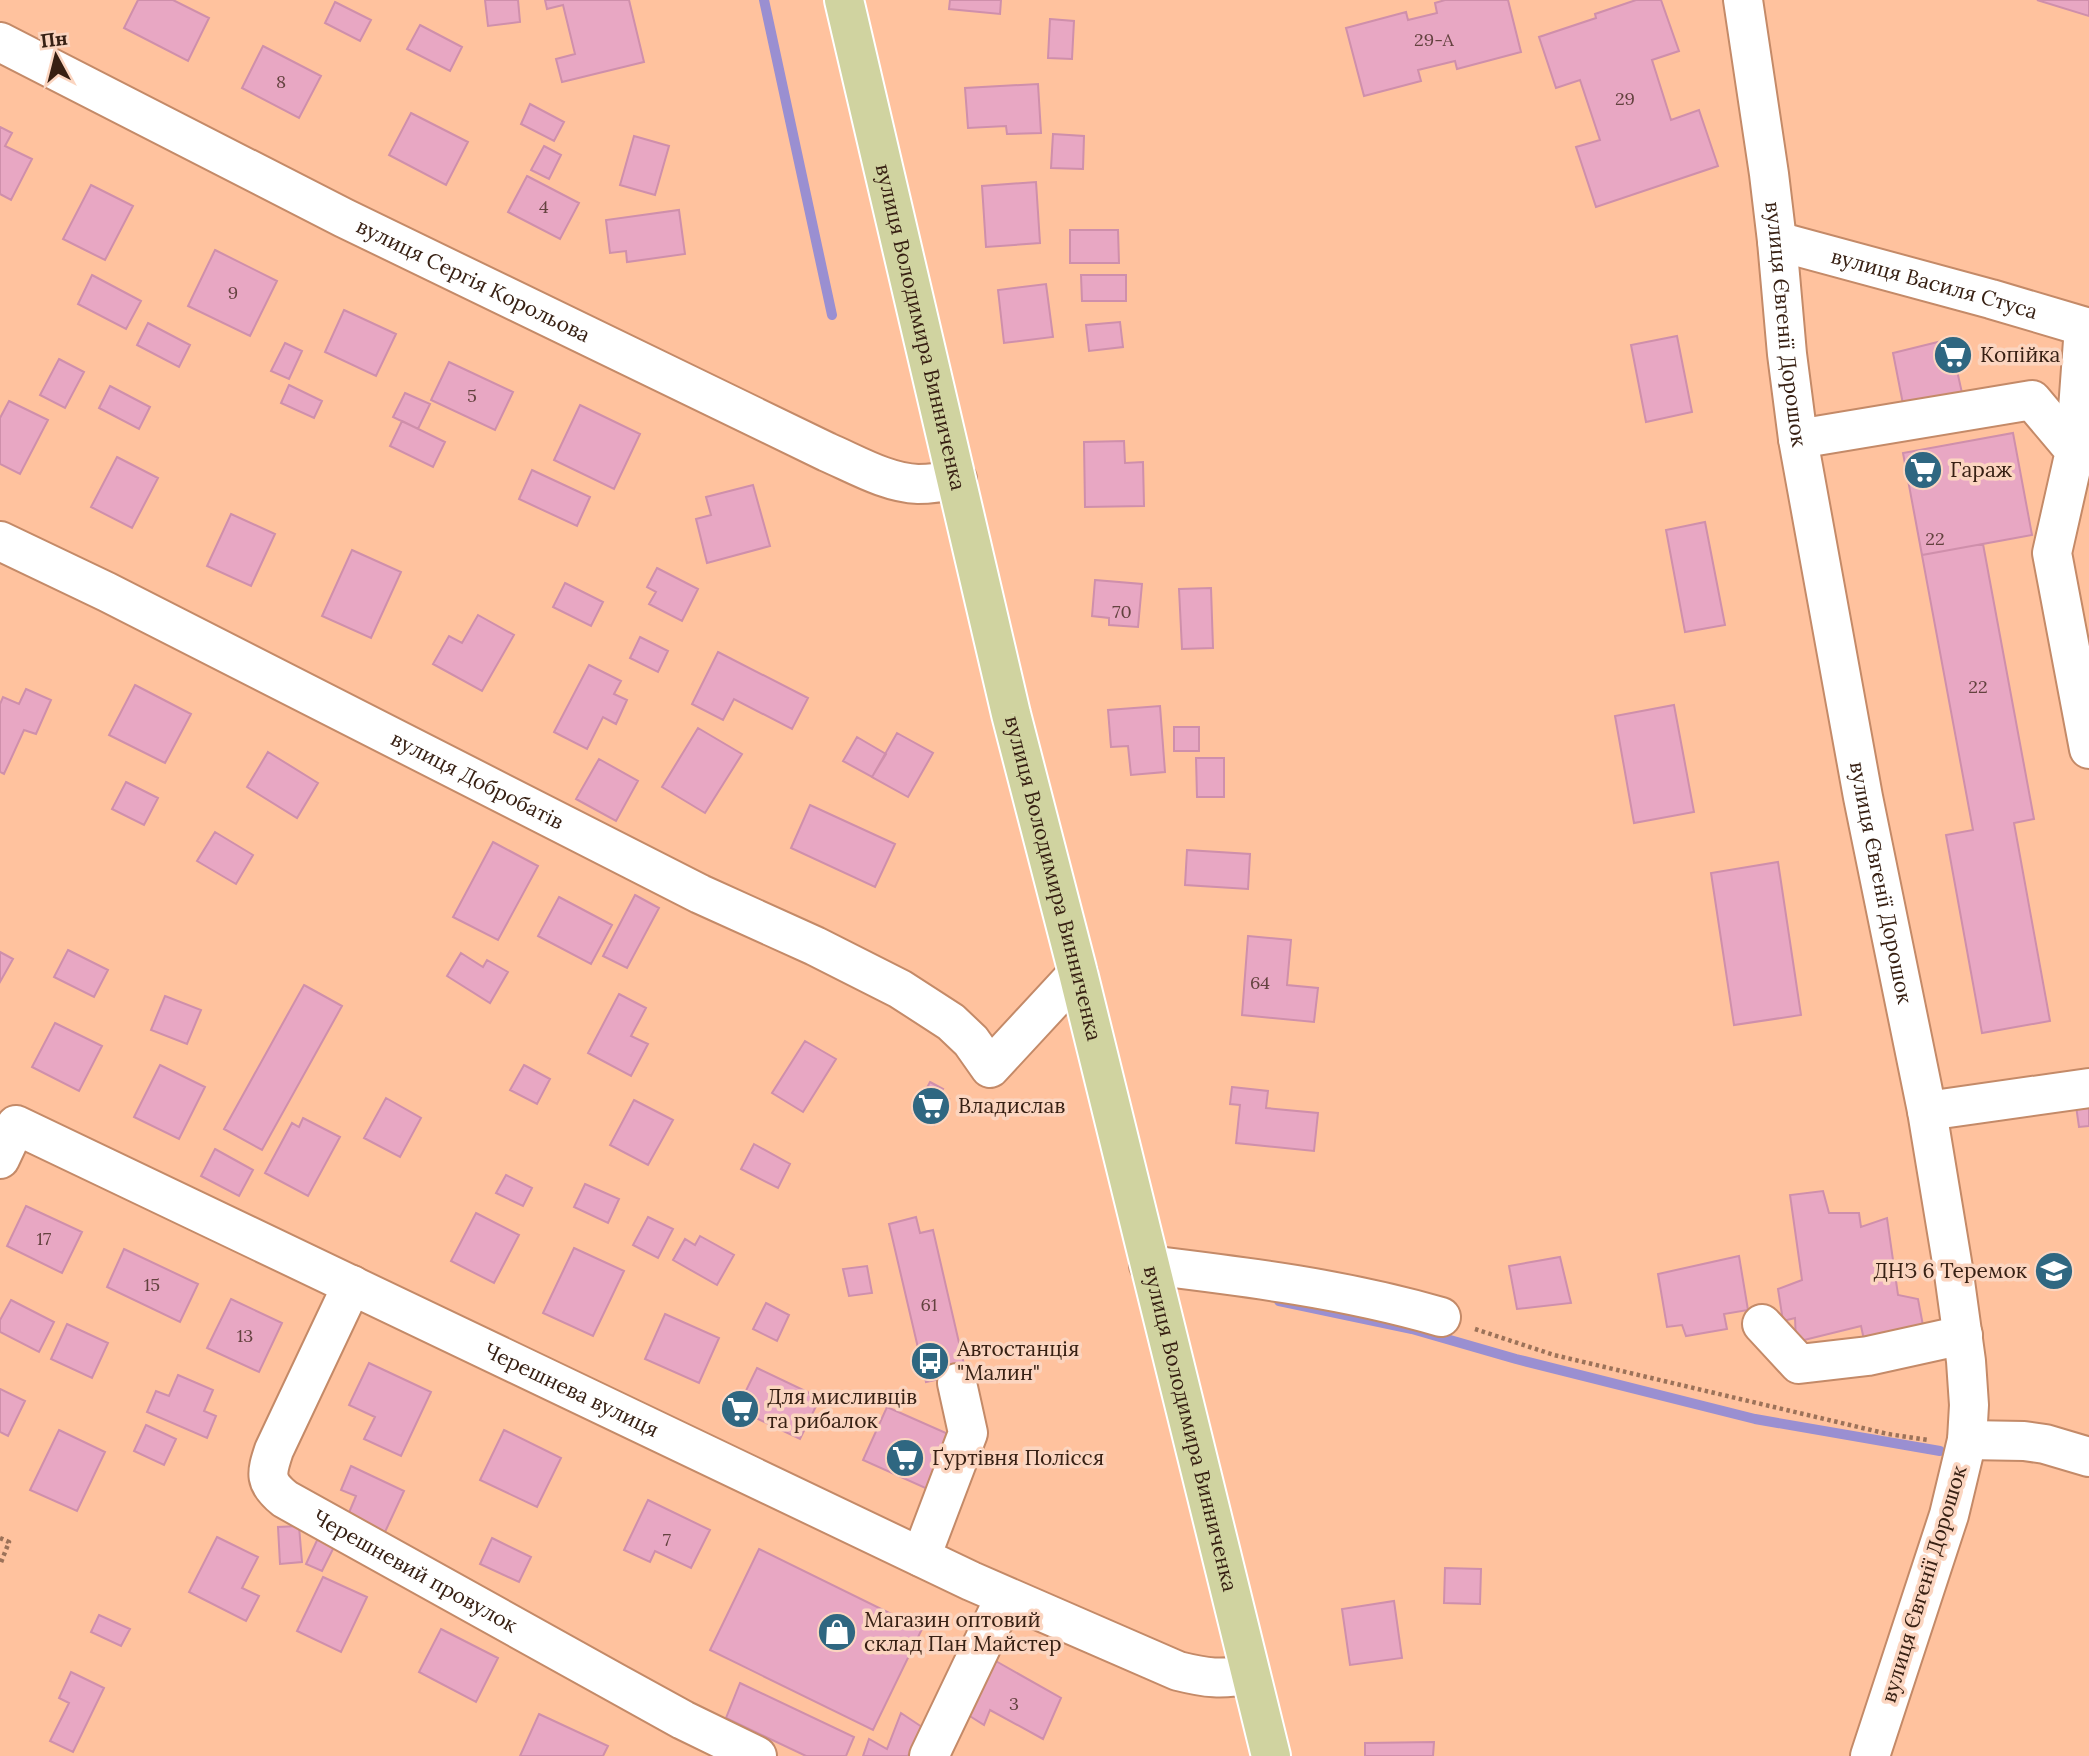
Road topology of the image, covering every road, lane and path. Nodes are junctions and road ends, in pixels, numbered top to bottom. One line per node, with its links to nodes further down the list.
1 (844, 0): 8 (main road, вулиця Володимира Винниченка)
2 (1743, 0): 4 (street, вулиця Євгенії Дорошок)
3 (0, 42): 8 (street, вулиця Сергія Корольова)
4 (1777, 241): 5 (street, вулиця Василя Стуса); 6 (street, вулиця Євгенії Дорошок)
5 (2086, 328): 7 (street)
6 (1798, 439): 7 (street); 13 (street, вулиця Євгенії Дорошок)
7 (2075, 451): 10 (street)
8 (957, 479): 11 (main road, вулиця Володимира Винниченка)
9 (0, 541): 11 (street, вулиця Добробатів)
10 (2089, 749)
11 (1078, 973): 16 (main road, вулиця Володимира Винниченка)
12 (2089, 1088): 13 (street)
13 (1927, 1111): 20 (street, вулиця Євгенії Дорошок)
14 (8, 1121): 15 (street, Черешнева вулиця); 17 (street, Черешнева вулиця)
15 (0, 1159)
16 (1149, 1265): 18 (street); 28 (main road, вулиця Володимира Винниченка)
17 (352, 1285): 25 (street, Черешнева вулиця); 29 (street, Черешневий провулок)
18 (1441, 1317): 22 (path)
19 (1762, 1324): 20 (street)
20 (1963, 1335): 22 (street, вулиця Євгенії Дорошок)
21 (957, 1383): 25 (street)
22 (1967, 1440): 23 (street); 32 (street, вулиця Євгенії Дорошок)
23 (2089, 1457)
24 (0, 1538): 26 (path)
25 (921, 1557): 27 (street, Черешнева вулиця)
26 (0, 1564)
27 (1005, 1597): 28 (street, Черешнева вулиця); 30 (street)
28 (1250, 1674): 31 (main road, вулиця Володимира Винниченка)
29 (757, 1756)
30 (929, 1756)
31 (1271, 1756)
32 (1870, 1756)

